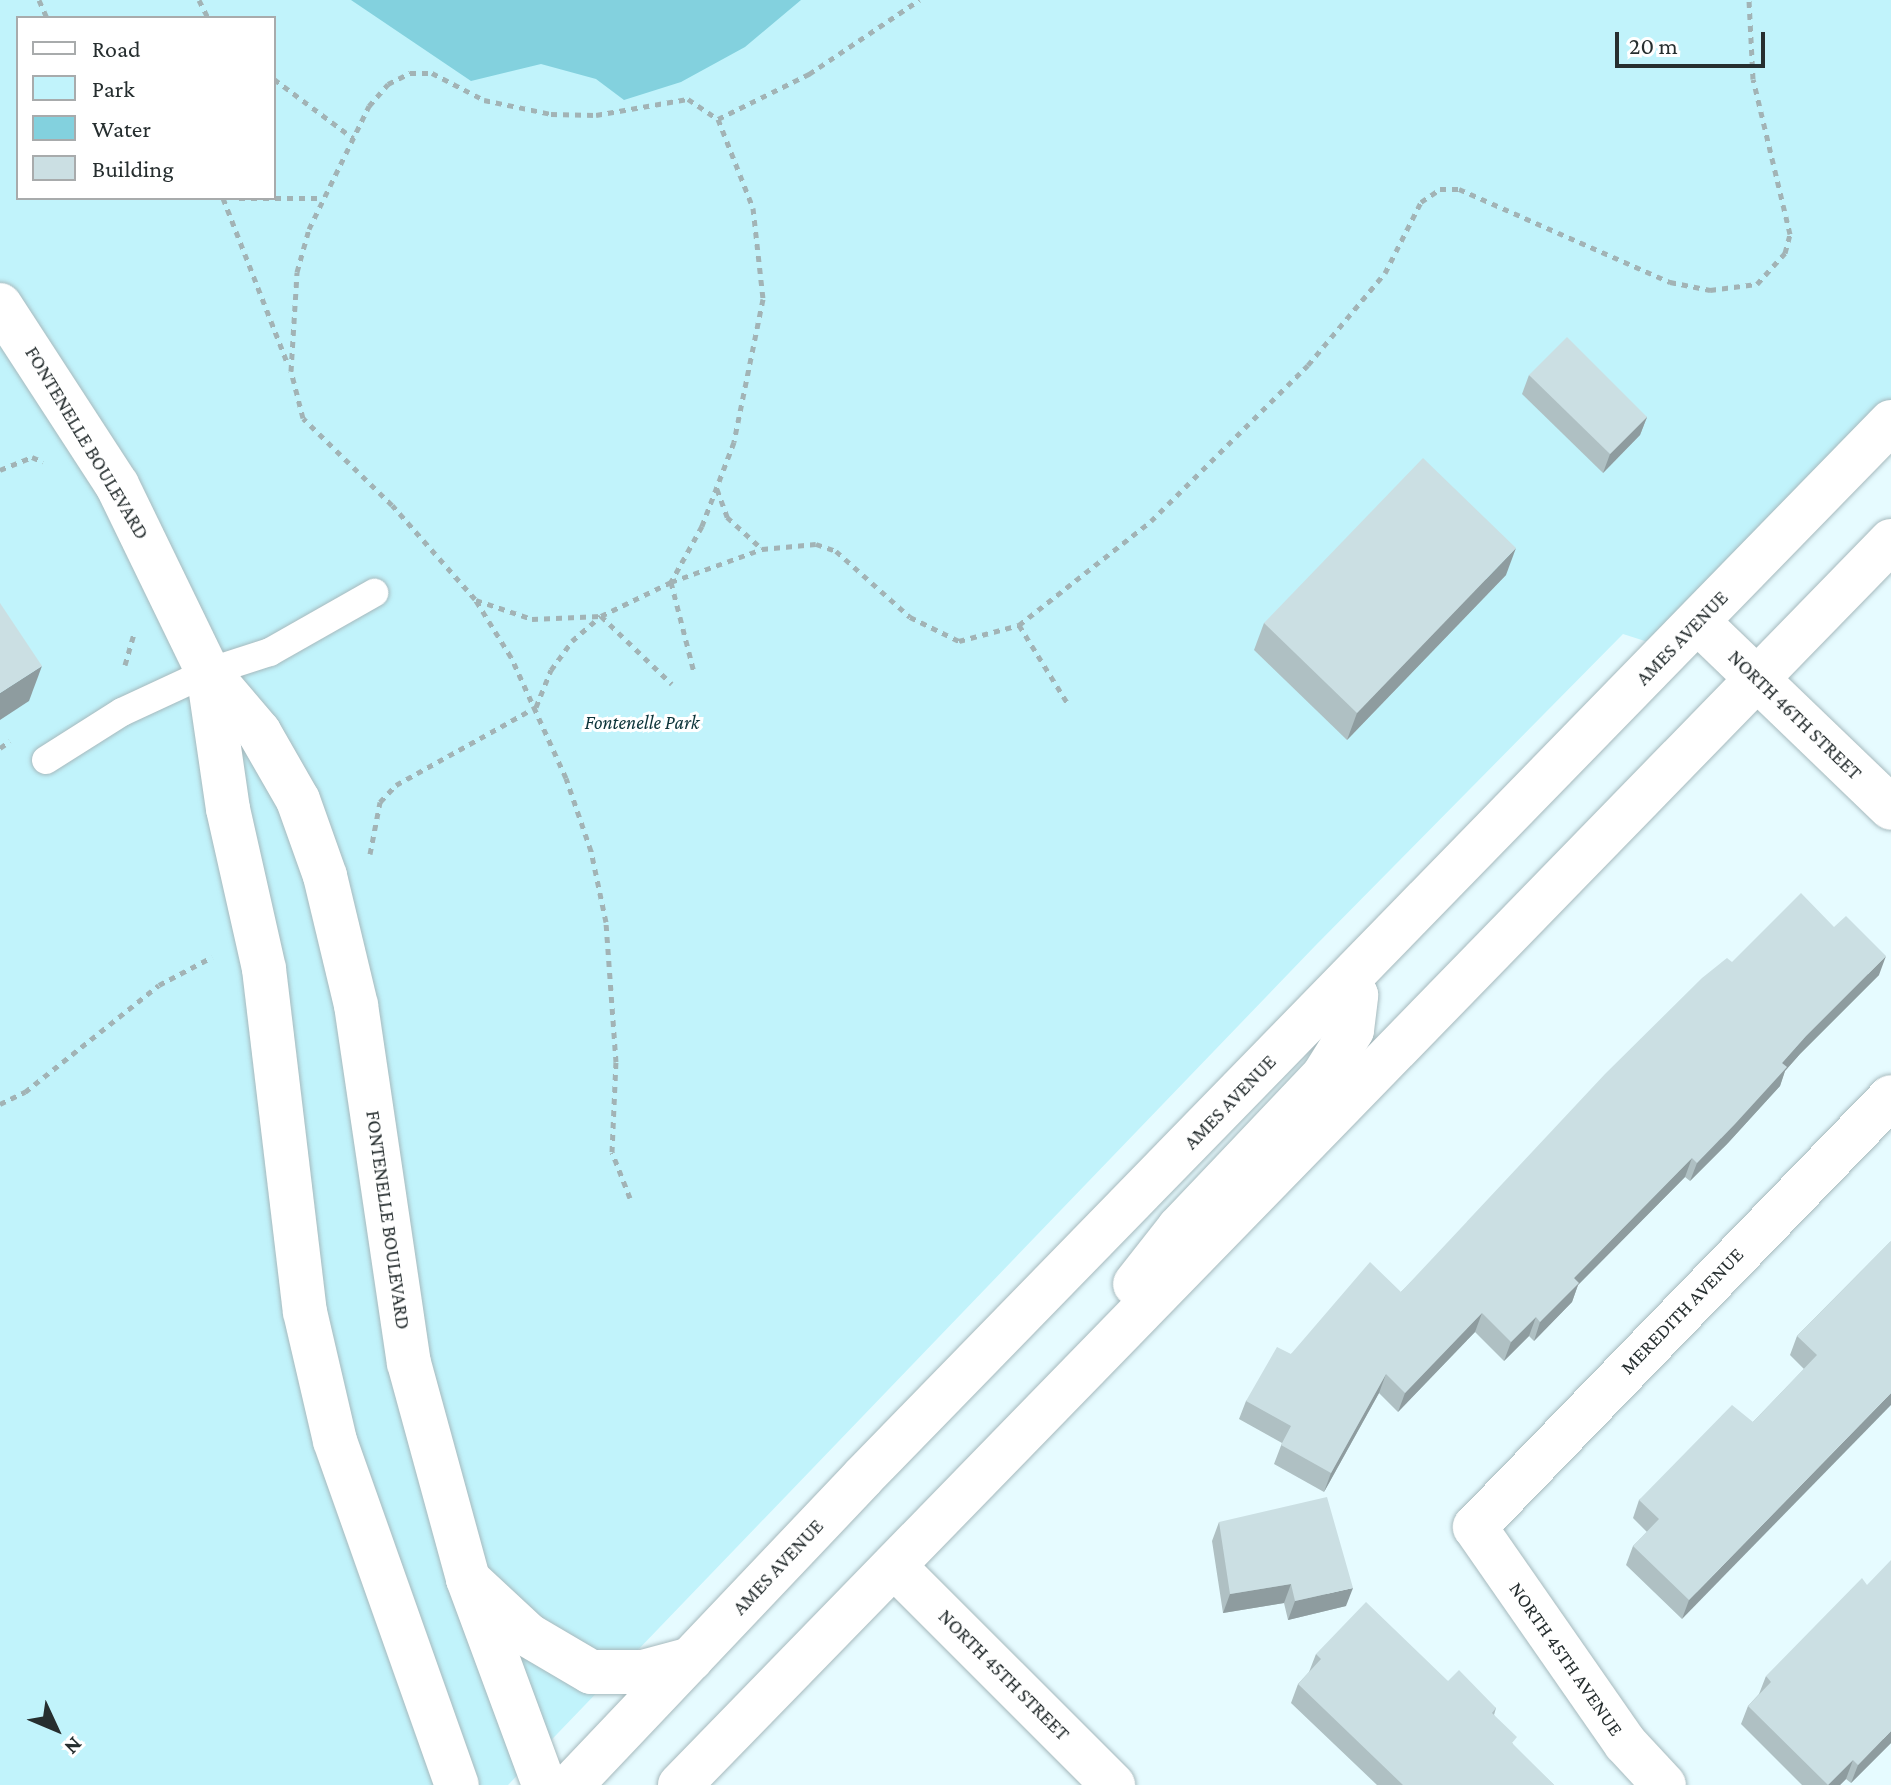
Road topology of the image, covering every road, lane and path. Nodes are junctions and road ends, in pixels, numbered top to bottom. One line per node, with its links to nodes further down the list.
1 (919, 0): 4 (path)
2 (1749, 0): 23 (path)
3 (276, 80): 5 (path)
4 (718, 119): 5 (path); 14 (path)
5 (353, 138): 7 (path)
6 (276, 198): 7 (path)
7 (323, 198): 10 (path)
8 (224, 200): 10 (path)
9 (0, 305): 25 (main road, FONTENELLE BOULEVARD)
10 (291, 371): 19 (path)
11 (1891, 422): 22 (main road, AMES AVENUE)
12 (50, 465): 13 (path)
13 (0, 470)
14 (717, 488): 16 (path); 17 (path)
15 (1891, 541): 27 (main road)
16 (762, 549): 17 (path); 23 (path)
17 (671, 582): 20 (path); 26 (path)
18 (374, 593): 25 (lane)
19 (475, 599): 20 (path); 30 (path)
20 (601, 616): 28 (path); 30 (path)
21 (130, 619): 24 (path)
22 (1698, 622): 27 (main road, NORTH 46TH STREET); 37 (main road, AMES AVENUE)
23 (1019, 625): 29 (path)
24 (121, 668)
25 (208, 672): 33 (lane); 44 (main road, FONTENELLE BOULEVARD); 46 (main road, FONTENELLE BOULEVARD)
26 (694, 672)
27 (1757, 678): 34 (main road, NORTH 46TH STREET); 41 (main road)
28 (672, 684)
29 (1068, 704)
30 (536, 707): 35 (path); 40 (path)
31 (13, 740): 32 (path)
32 (0, 748)
33 (46, 760)
34 (1891, 808)
35 (370, 865)
36 (218, 954): 39 (path)
37 (1349, 980): 41 (main road); 45 (main road, AMES AVENUE)
38 (1891, 1097): 42 (main road, MEREDITH AVENUE)
39 (0, 1104)
40 (630, 1198)
41 (1071, 1384): 43 (main road)
42 (1475, 1527): 51 (main road, NORTH 45TH AVENUE)
43 (894, 1566): 49 (main road); 50 (main road, NORTH 45TH STREET)
44 (468, 1579): 45 (main road); 47 (main road, FONTENELLE BOULEVARD)
45 (691, 1659): 48 (main road, AMES AVENUE)
46 (457, 1785)
47 (544, 1785)
48 (571, 1785)
49 (680, 1785)
50 (1113, 1785)
51 (1664, 1785)

